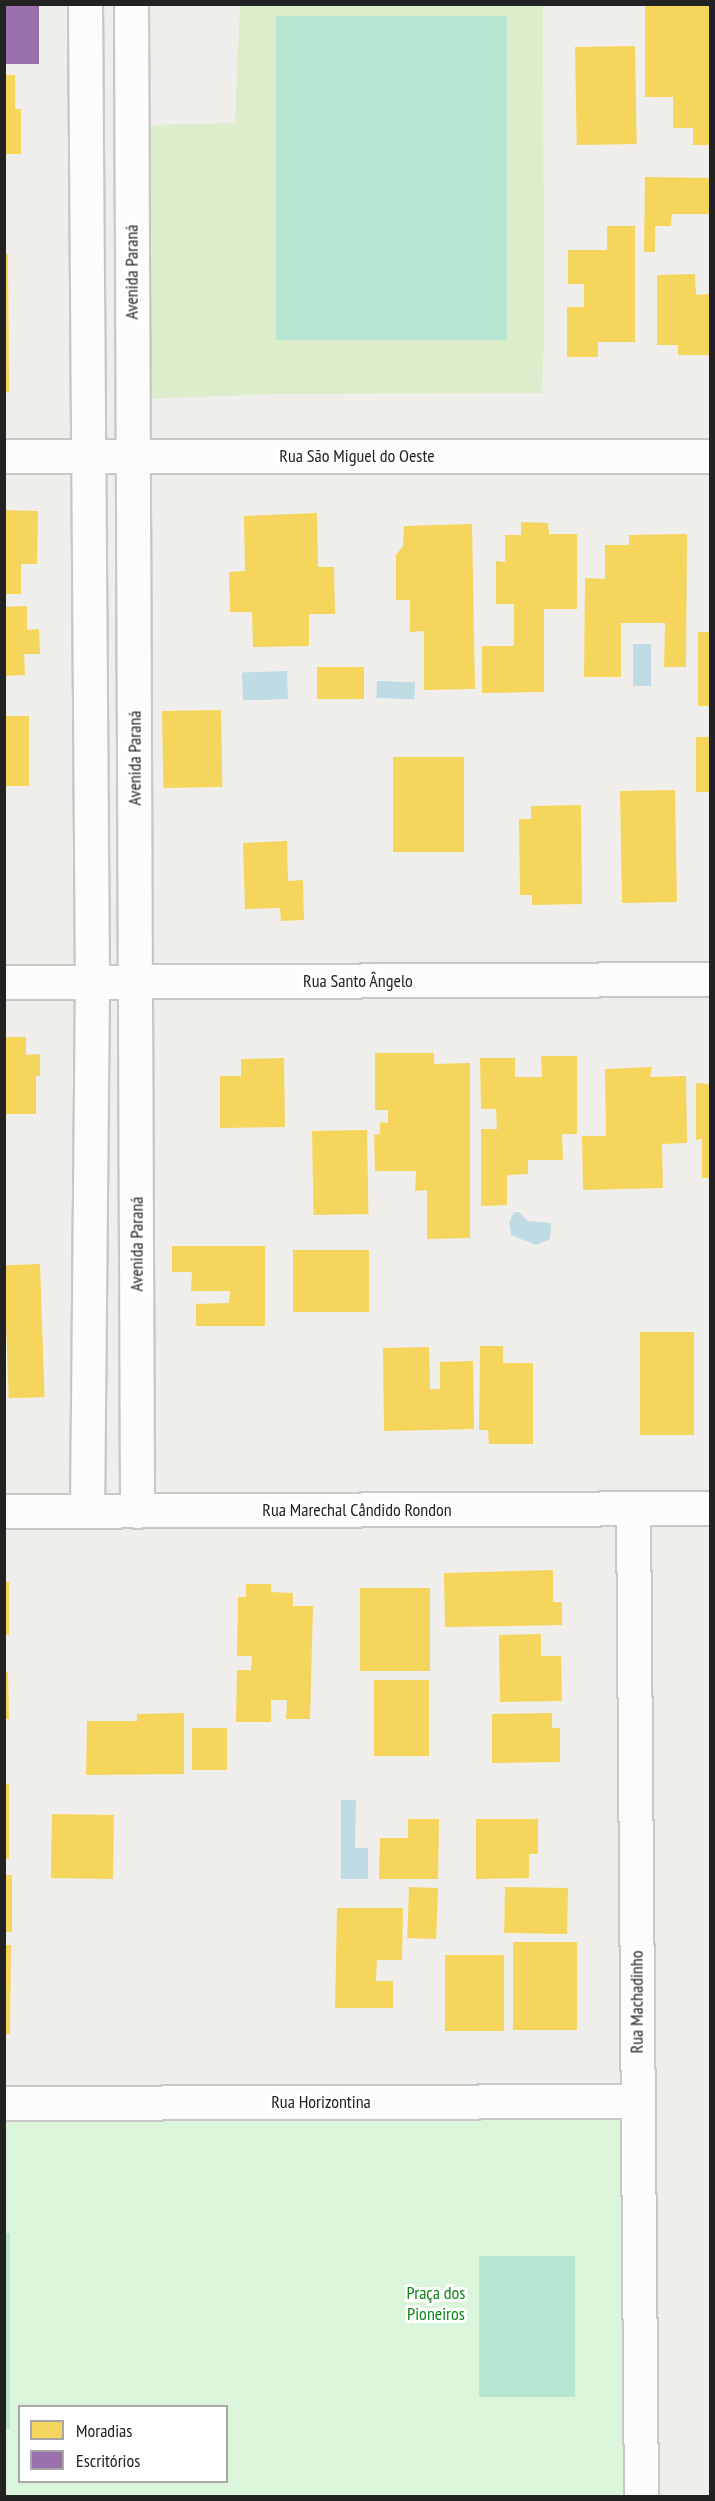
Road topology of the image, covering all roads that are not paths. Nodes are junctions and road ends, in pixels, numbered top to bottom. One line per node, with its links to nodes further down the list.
1 (85, 4): 4 (street)
2 (131, 4): 5 (street, Avenida Paraná)
3 (4, 456): 4 (street, Rua São Miguel do Oeste)
4 (87, 456): 5 (street, Rua São Miguel do Oeste); 9 (street)
5 (133, 456): 6 (street, Rua São Miguel do Oeste); 10 (street, Avenida Paraná)
6 (711, 456)
7 (711, 979): 10 (street, Rua Santo Ângelo)
8 (4, 982): 9 (street, Rua Santo Ângelo)
9 (92, 982): 10 (street, Rua Santo Ângelo); 14 (street)
10 (137, 982): 15 (street, Avenida Paraná)
11 (633, 1508): 12 (street, Rua Marechal Cândido Rondon); 15 (street, Rua Marechal Cândido Rondon); 16 (street, Rua Machadinho)
12 (711, 1508)
13 (4, 1511): 14 (street, Rua Marechal Cândido Rondon)
14 (87, 1511): 15 (street, Rua Marechal Cândido Rondon)
15 (137, 1511)
16 (638, 2101): 17 (street, Rua Horizontina); 18 (street, Rua Machadinho)
17 (4, 2103)
18 (641, 2496)

